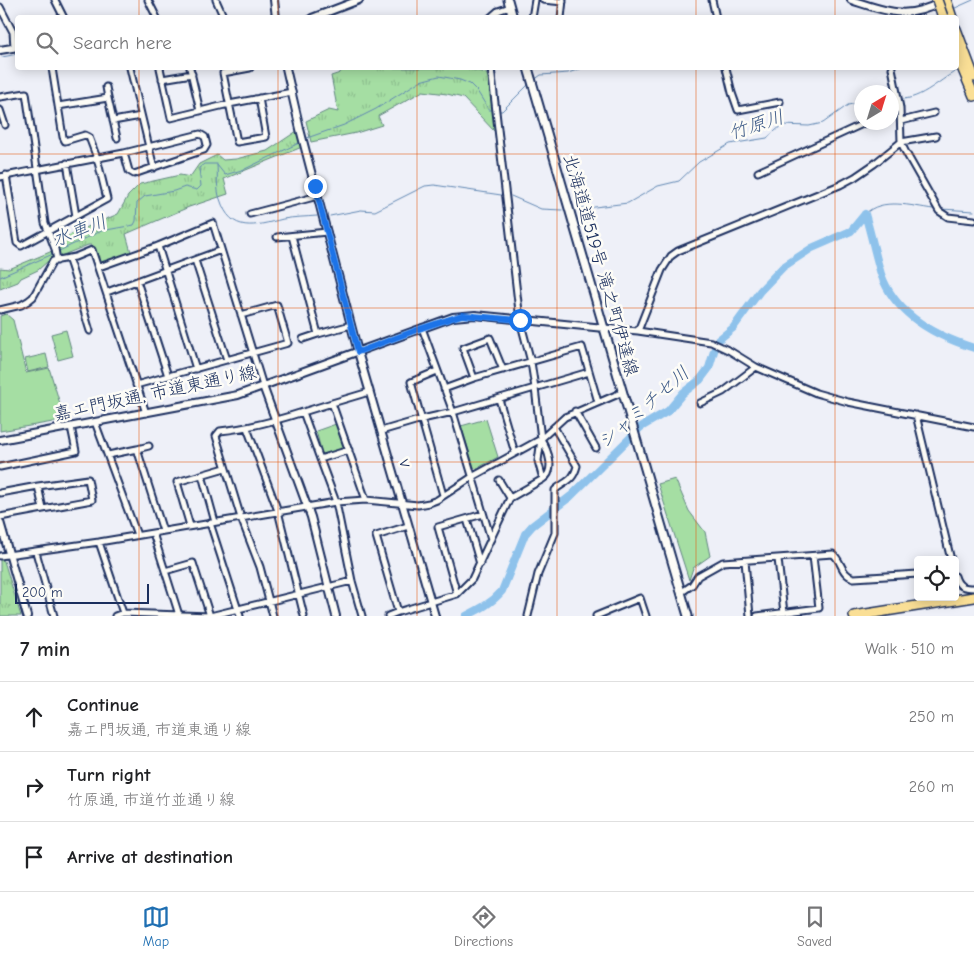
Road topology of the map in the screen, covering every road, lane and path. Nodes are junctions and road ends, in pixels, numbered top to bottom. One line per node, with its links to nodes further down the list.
1 (55, 0): 16 (street)
2 (148, 0): 17 (street)
3 (216, 0): 18 (street)
4 (274, 0): 19 (street)
5 (359, 0): 20 (street)
6 (535, 0): 22 (street)
7 (543, 0): 12 (street)
8 (712, 0): 24 (street)
9 (854, 0): 15 (street)
10 (937, 0): 26 (highway, bridge)
11 (945, 0): 15 (street); 27 (highway)
12 (563, 1): 23 (street)
13 (509, 3): 21 (street)
14 (0, 7): 29 (street)
15 (883, 10): 25 (street)
16 (62, 15)
17 (156, 15)
18 (223, 15)
19 (276, 15)
20 (320, 15)
21 (493, 15)
22 (532, 15)
23 (561, 15)
24 (715, 15)
25 (883, 15)
26 (946, 15)
27 (947, 15)
28 (959, 41): 33 (highway)
29 (15, 42)
30 (15, 47): 31 (street)
31 (0, 50)
32 (959, 56): 33 (highway)
33 (964, 61): 46 (highway)
34 (52, 70): 55 (street)
35 (130, 70): 60 (street)
36 (160, 70): 45 (street)
37 (191, 70): 44 (street)
38 (239, 70): 54 (street)
39 (286, 70): 48 (street, ｖ)
40 (491, 70): 95 (street)
41 (529, 70): 98 (main road, 北海道道519号 滝之町伊達線)
42 (726, 70): 53 (street)
43 (892, 70): 56 (street)
44 (192, 74): 45 (street); 58 (street)
45 (162, 79): 58 (street)
46 (971, 79): 49 (highway)
47 (106, 87): 51 (street)
48 (292, 92): 52 (street); 76 (street, ｖ)
49 (974, 96)
50 (0, 97): 73 (street)
51 (108, 98): 55 (street); 61 (street)
52 (259, 98): 54 (street); 54 (street)
53 (780, 102)
54 (229, 104): 58 (street)
55 (58, 106): 70 (street)
56 (900, 108): 62 (street)
57 (0, 110): 63 (street)
58 (200, 110)
59 (934, 113): 62 (street)
60 (141, 116): 61 (street); 68 (street)
61 (113, 121): 66 (street)
62 (901, 121): 67 (street)
63 (5, 125)
64 (854, 128): 74 (street)
65 (936, 136): 67 (street)
66 (117, 138)
67 (901, 142): 79 (street); 100 (street)
68 (148, 147): 69 (street); 72 (street); 72 (street)
69 (124, 153): 70 (street); 72 (street)
70 (98, 158): 71 (street); 78 (street)
71 (67, 164): 73 (street); 78 (street)
72 (154, 168)
73 (37, 169): 75 (street); 80 (street)
74 (758, 172)
75 (2, 174): 80 (street)
76 (318, 196): 77 (street); 81 (street, ｖ)
77 (250, 214)
78 (76, 216): 80 (street)
79 (974, 220)
80 (47, 232): 86 (street)
81 (328, 232): 82 (street); 96 (street, ｖ)
82 (292, 236): 83 (street); 101 (street)
83 (277, 237)
84 (158, 246): 85 (street); 89 (street); 90 (street)
85 (221, 250): 88 (street); 94 (street)
86 (56, 255): 87 (street); 93 (street)
87 (68, 258): 89 (street); 99 (street)
88 (195, 260): 90 (street); 105 (street)
89 (99, 267): 92 (street)
90 (165, 271): 91 (street); 108 (street)
91 (137, 281): 92 (street); 112 (street)
92 (107, 292): 114 (street)
93 (0, 310)
94 (241, 314): 104 (street); 104 (street)
95 (520, 320): 97 (street, 嘉エ門坂通, 市道東通り線); 98 (street, 嘉エ門坂通, 市道東通り線); 106 (street)
96 (351, 325): 101 (street); 103 (street, ｖ)
97 (422, 328): 103 (street, 嘉エ門坂通, 市道東通り線); 109 (street)
98 (604, 328): 100 (street); 119 (main road, 北海道道519号 滝之町伊達線)
99 (90, 331)
100 (638, 331): 107 (street)
101 (318, 334): 102 (street)
102 (303, 339)
103 (358, 352): 115 (street, 嘉エ門坂通, 市道東通り線); 118 (street, ｖ)
104 (253, 353): 105 (street); 115 (street)
105 (227, 360): 108 (street)
106 (531, 362): 110 (street); 111 (street); 116 (street)
107 (756, 368): 123 (street); 128 (street)
108 (196, 369): 112 (street)
109 (437, 370): 117 (street); 129 (street)
110 (502, 370): 113 (street); 113 (street)
111 (589, 372): 116 (street); 121 (street)
112 (168, 376): 114 (street)
113 (474, 378): 117 (street)
114 (136, 385): 125 (street)
115 (263, 386): 125 (street, 嘉エ門坂通, 市道東通り線); 130 (street)
116 (535, 388): 120 (street); 137 (street)
117 (444, 389): 127 (street)
118 (369, 392): 122 (street); 136 (street, ｖ)
119 (623, 392): 121 (street); 189 (main road, 北海道道519号 滝之町伊達線)
120 (499, 399): 127 (street); 143 (street)
121 (598, 402): 124 (street)
122 (332, 403): 126 (street); 142 (street)
123 (700, 403)
124 (575, 411): 133 (street); 140 (street)
125 (146, 412): 131 (street, 嘉エ門坂通, 市道東通り線)
126 (303, 412): 130 (street); 145 (street)
127 (453, 412): 129 (street); 149 (street)
128 (916, 415): 134 (street); 179 (street)
129 (422, 418): 136 (street); 154 (street)
130 (276, 421): 135 (street); 159 (street)
131 (95, 422): 132 (street, 嘉エ門坂通, 市道東通り線); 144 (street)
132 (71, 427): 138 (street, 嘉エ門坂通, 市道東通り線); 146 (street)
133 (554, 427): 137 (street); 212 (street)
134 (974, 427)
135 (247, 428): 147 (street); 161 (street)
136 (381, 431): 158 (street, ｖ)
137 (541, 439): 143 (street); 150 (street); 150 (street)
138 (0, 440)
139 (149, 446): 141 (street)
140 (596, 448)
141 (137, 449): 144 (street); 170 (street)
142 (349, 450): 145 (street); 156 (street)
143 (515, 453): 149 (street)
144 (108, 455): 172 (street)
145 (320, 459): 157 (street)
146 (0, 467)
147 (225, 468): 148 (street); 164 (street)
148 (202, 475): 167 (street); 168 (street)
149 (472, 477): 154 (street); 162 (street)
150 (543, 479): 155 (street)
151 (499, 480): 155 (street)
152 (38, 486): 153 (street); 160 (street); 160 (street)
153 (0, 493)
154 (443, 495): 158 (street)
155 (510, 498): 173 (street)
156 (366, 500): 157 (street); 158 (street)
157 (336, 502): 159 (street); 185 (street)
158 (402, 503): 169 (street, ｖ)
159 (307, 506): 161 (street); 187 (street)
160 (43, 509): 163 (street)
161 (278, 511): 164 (street); 190 (street)
162 (483, 514): 165 (street); 173 (street)
163 (0, 517)
164 (241, 518): 167 (street); 193 (street)
165 (467, 519): 182 (street); 191 (street)
166 (0, 522): 177 (street)
167 (213, 522): 168 (street); 196 (street)
168 (190, 526): 170 (street)
169 (408, 526): 194 (street, ｖ); 197 (street)
170 (163, 531): 171 (street)
171 (153, 533): 172 (street); 183 (street)
172 (137, 535): 174 (street)
173 (491, 539): 182 (street)
174 (99, 542): 175 (street); 199 (street)
175 (36, 552): 177 (street); 202 (street)
176 (0, 556): 177 (street)
177 (10, 556): 201 (street)
178 (813, 556): 180 (street); 184 (street); 198 (street)
179 (950, 556)
180 (778, 559): 181 (street); 198 (street)
181 (745, 561): 189 (street); 216 (street)
182 (480, 564): 191 (street)
183 (165, 571): 200 (street); 204 (street)
184 (914, 574)
185 (352, 581): 187 (street); 209 (street)
186 (959, 584): 188 (street)
187 (328, 586): 190 (street); 208 (street)
188 (974, 588)
189 (681, 589): 215 (main road, 北海道道519号 滝之町伊達線)
190 (298, 593): 193 (street); 207 (street)
191 (457, 594): 194 (street)
192 (974, 597): 218 (highway)
193 (269, 601): 196 (street); 206 (street)
194 (432, 602): 197 (street); 211 (street, ｖ)
195 (974, 603): 219 (highway)
196 (238, 608): 204 (street); 205 (street)
197 (398, 612): 210 (street)
198 (784, 612): 217 (street)
199 (122, 613): 200 (street); 203 (street)
200 (179, 615): 204 (street)
201 (27, 616)
202 (54, 616)
203 (115, 616)
204 (210, 616)
205 (240, 616)
206 (273, 616)
207 (304, 616)
208 (336, 616)
209 (362, 616)
210 (388, 616)
211 (435, 616)
212 (528, 616)
213 (596, 616): 214 (street)
214 (646, 616)
215 (688, 616)
216 (750, 616)
217 (757, 616)
218 (854, 616)
219 (889, 616)

